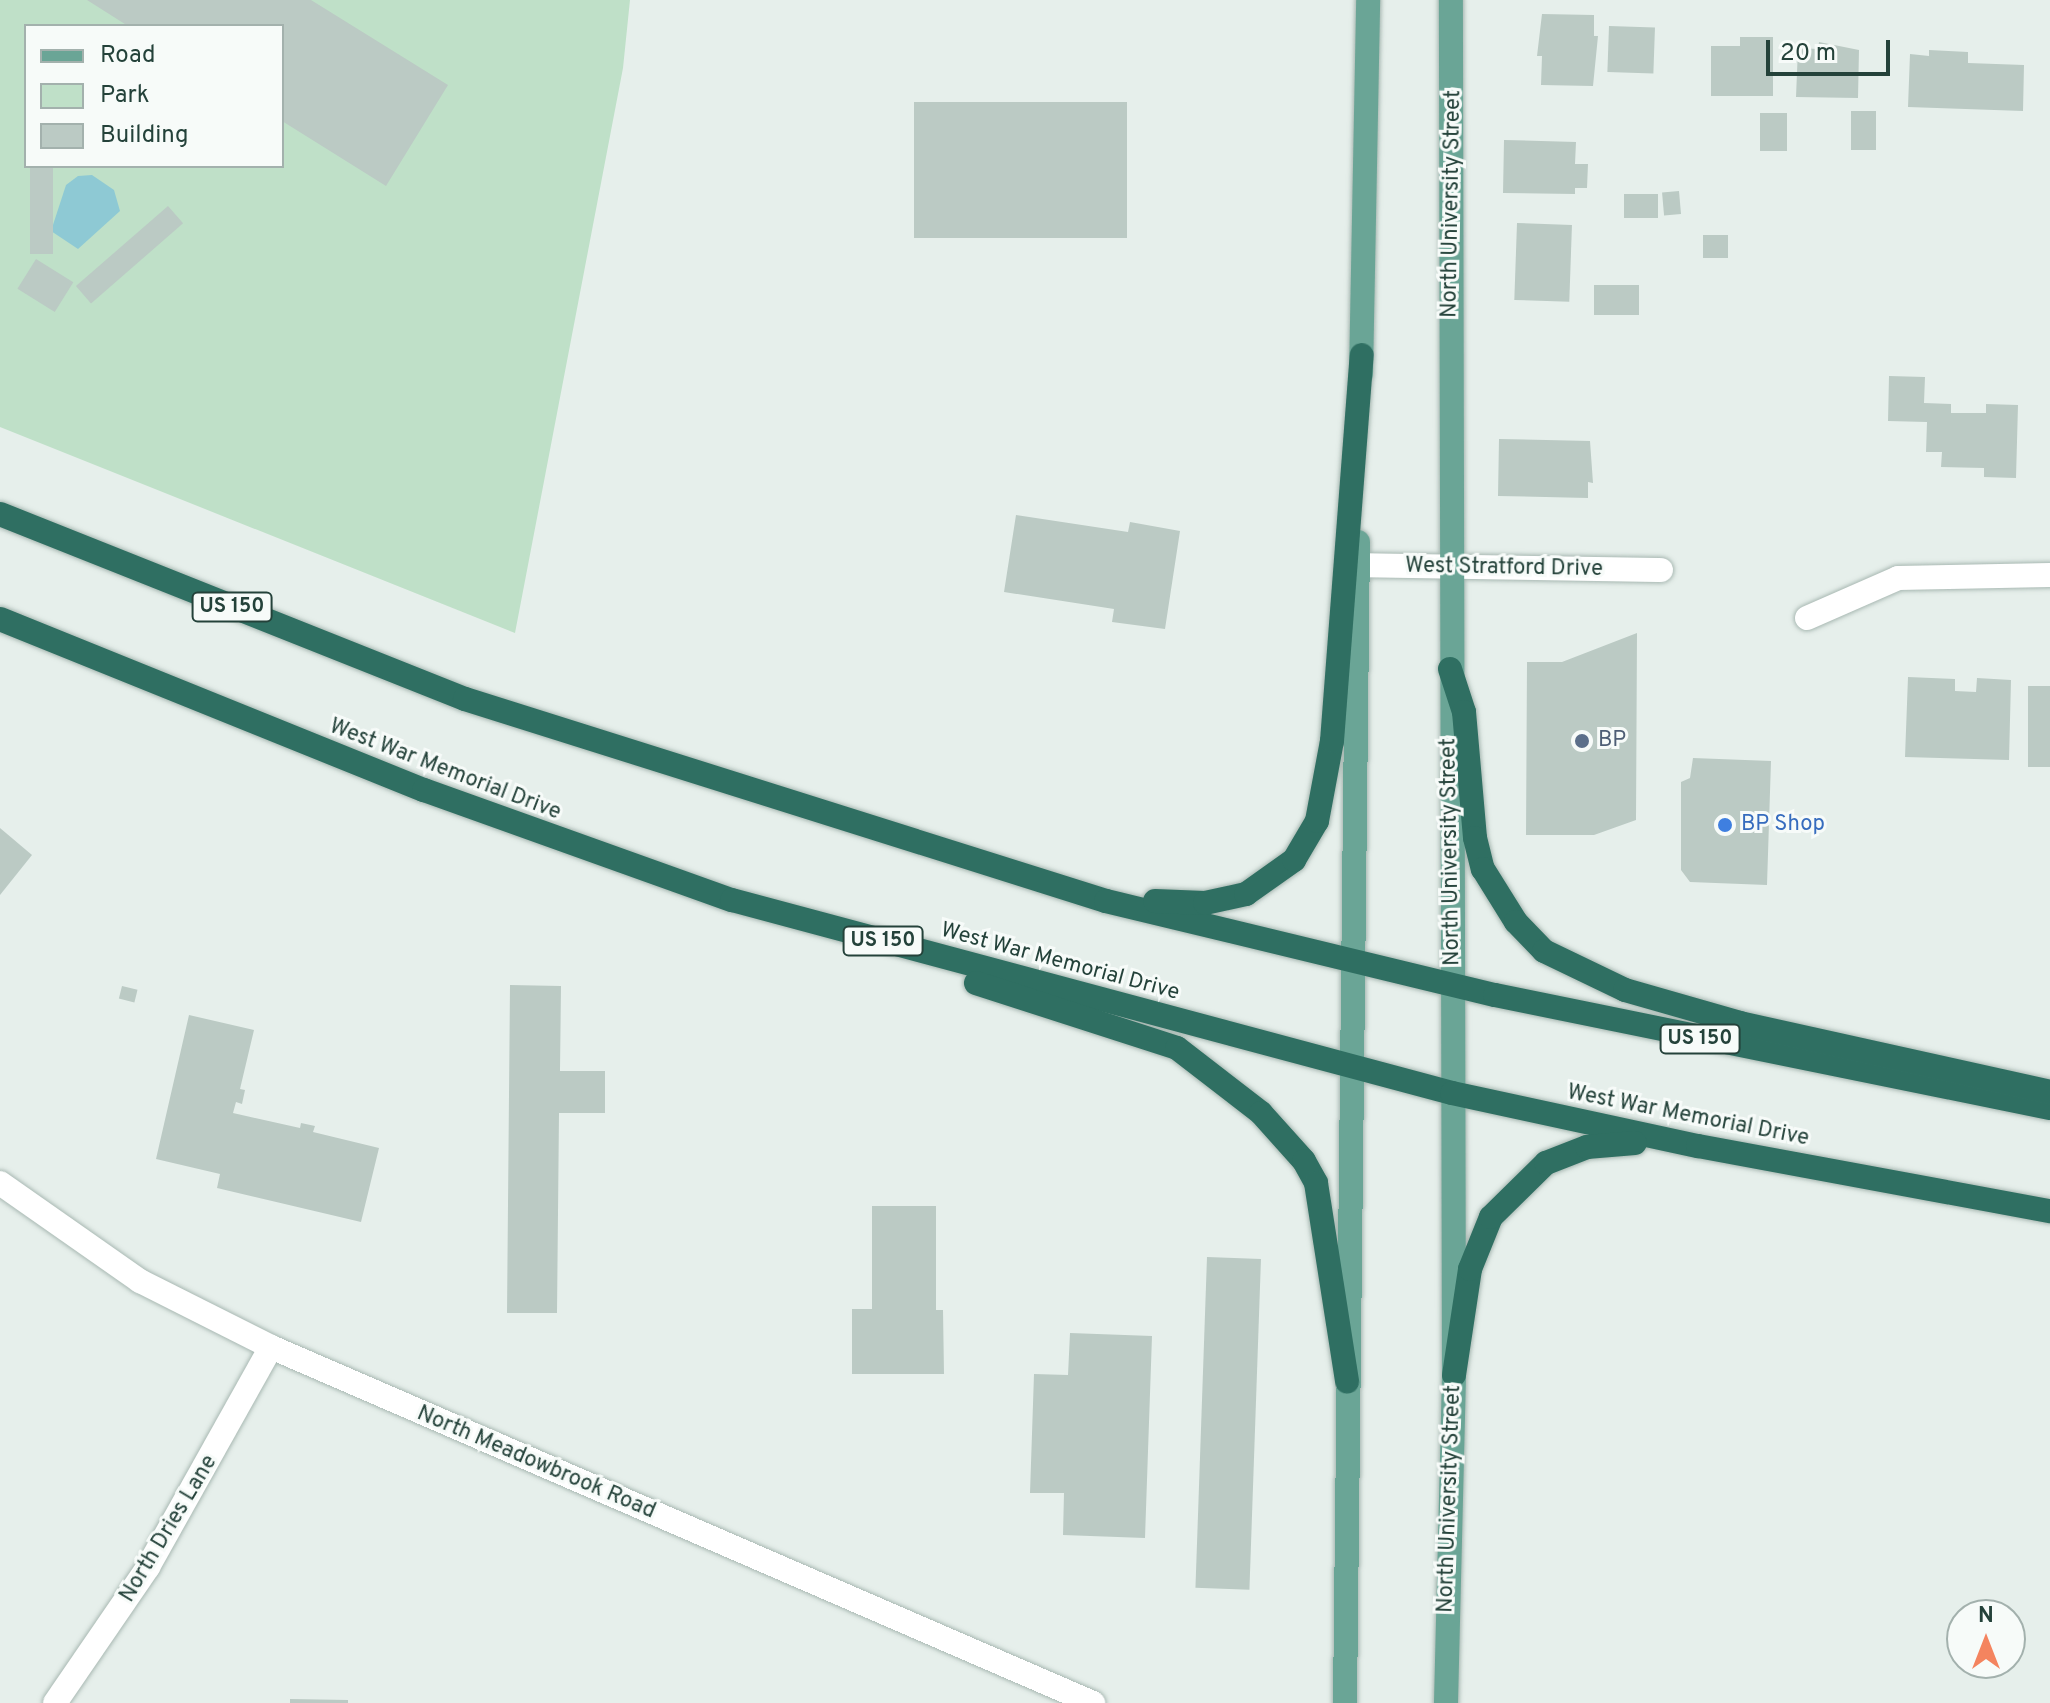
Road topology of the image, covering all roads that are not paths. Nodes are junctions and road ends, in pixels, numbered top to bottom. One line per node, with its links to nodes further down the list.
1 (1368, 0): 3 (main road)
2 (1451, 0): 6 (main road, North University Street)
3 (1362, 355): 5 (highway)
4 (0, 514): 13 (highway, US 150)
5 (1352, 565): 6 (street, West Stratford Drive); 13 (highway); 14 (main road)
6 (1448, 567): 7 (street, West Stratford Drive); 11 (main road, North University Street)
7 (1661, 570)
8 (2050, 575): 9 (street)
9 (1807, 618)
10 (0, 619): 12 (highway, West War Memorial Drive / US 150)
11 (1450, 669): 15 (main road, North University Street); 17 (highway)
12 (732, 900): 16 (highway, West War Memorial Drive / US 150); 25 (highway)
13 (1106, 901): 14 (highway, US 150)
14 (1352, 962): 15 (highway, US 150); 16 (main road)
15 (1453, 986): 18 (main road, North University Street); 19 (highway, US 150)
16 (1350, 1068): 18 (highway, West War Memorial Drive / US 150); 25 (main road)
17 (2050, 1092)
18 (1452, 1093): 20 (highway, West War Memorial Drive / US 150); 24 (main road, North University Street)
19 (2050, 1108)
20 (1726, 1152): 22 (highway, West War Memorial Drive / US 150); 24 (highway)
21 (0, 1183): 23 (street, North Meadowbrook Road)
22 (2050, 1211)
23 (271, 1347): 26 (street, North Dries Lane); 27 (street, North Meadowbrook Road)
24 (1454, 1375): 29 (main road, North University Street)
25 (1347, 1382): 28 (main road)
26 (55, 1703)
27 (1093, 1703)
28 (1345, 1703)
29 (1446, 1703)

